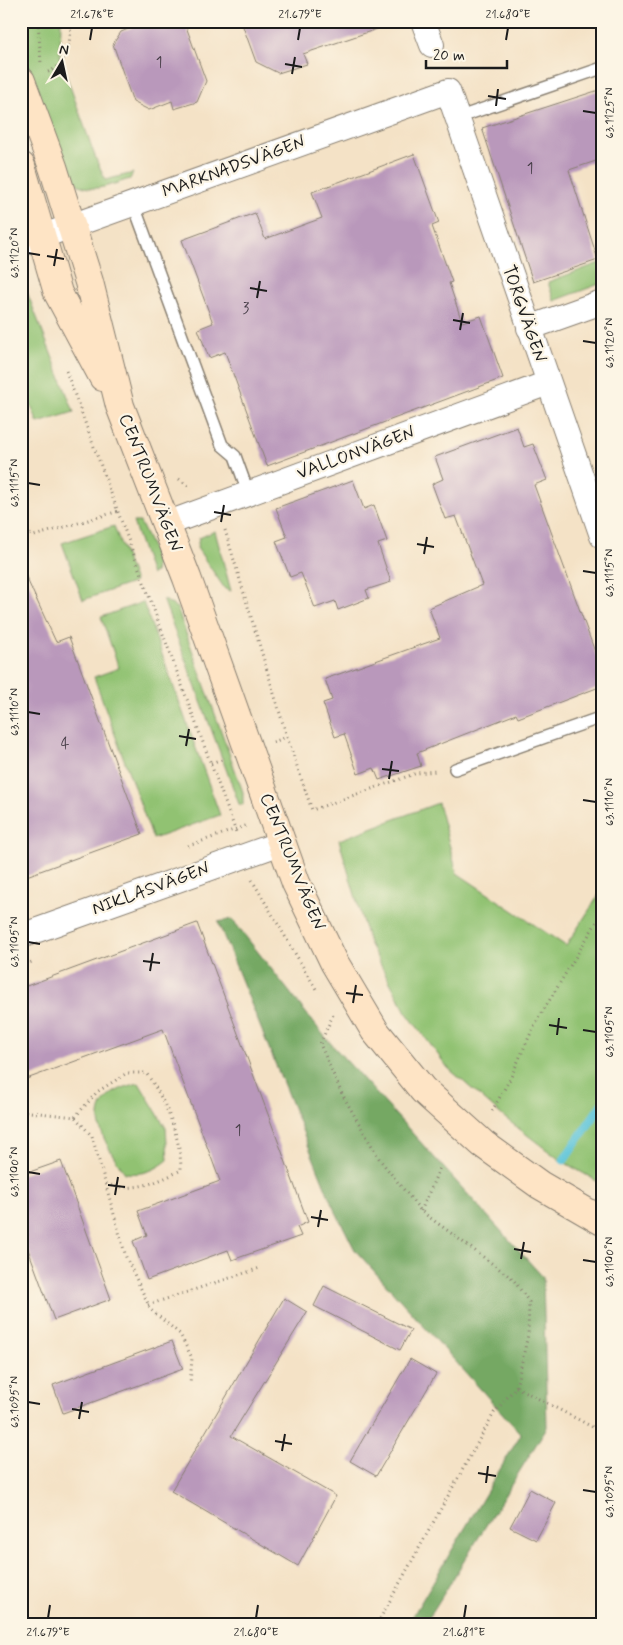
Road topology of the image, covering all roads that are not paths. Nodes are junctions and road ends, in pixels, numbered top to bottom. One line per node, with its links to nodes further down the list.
1 (423, 21): 2 (street)
2 (432, 45)
3 (602, 68): 6 (lane)
4 (35, 74): 9 (main road, CENTRUMVÄGEN)
5 (448, 91): 6 (street, TORGVÄGEN); 8 (street, MARKNADSVÄGEN)
6 (457, 118): 12 (street, TORGVÄGEN)
7 (21, 166): 10 (main road, CENTRUMVÄGEN)
8 (133, 203): 9 (street, MARKNADSVÄGEN); 15 (lane)
9 (71, 226): 10 (street, MARKNADSVÄGEN); 14 (main road, CENTRUMVÄGEN)
10 (32, 240): 14 (main road, CENTRUMVÄGEN)
11 (602, 302): 12 (street)
12 (529, 328): 13 (street, TORGVÄGEN)
13 (548, 383): 15 (street, VALLONVÄGEN); 17 (street, TORGVÄGEN)
14 (120, 406): 16 (main road, CENTRUMVÄGEN)
15 (248, 492): 16 (street, VALLONVÄGEN)
16 (166, 524): 20 (main road, CENTRUMVÄGEN)
17 (602, 536)
18 (602, 717): 19 (lane)
19 (454, 770)
20 (281, 843): 21 (street, NIKLASVÄGEN); 22 (main road, CENTRUMVÄGEN)
21 (21, 936)
22 (602, 1221)

